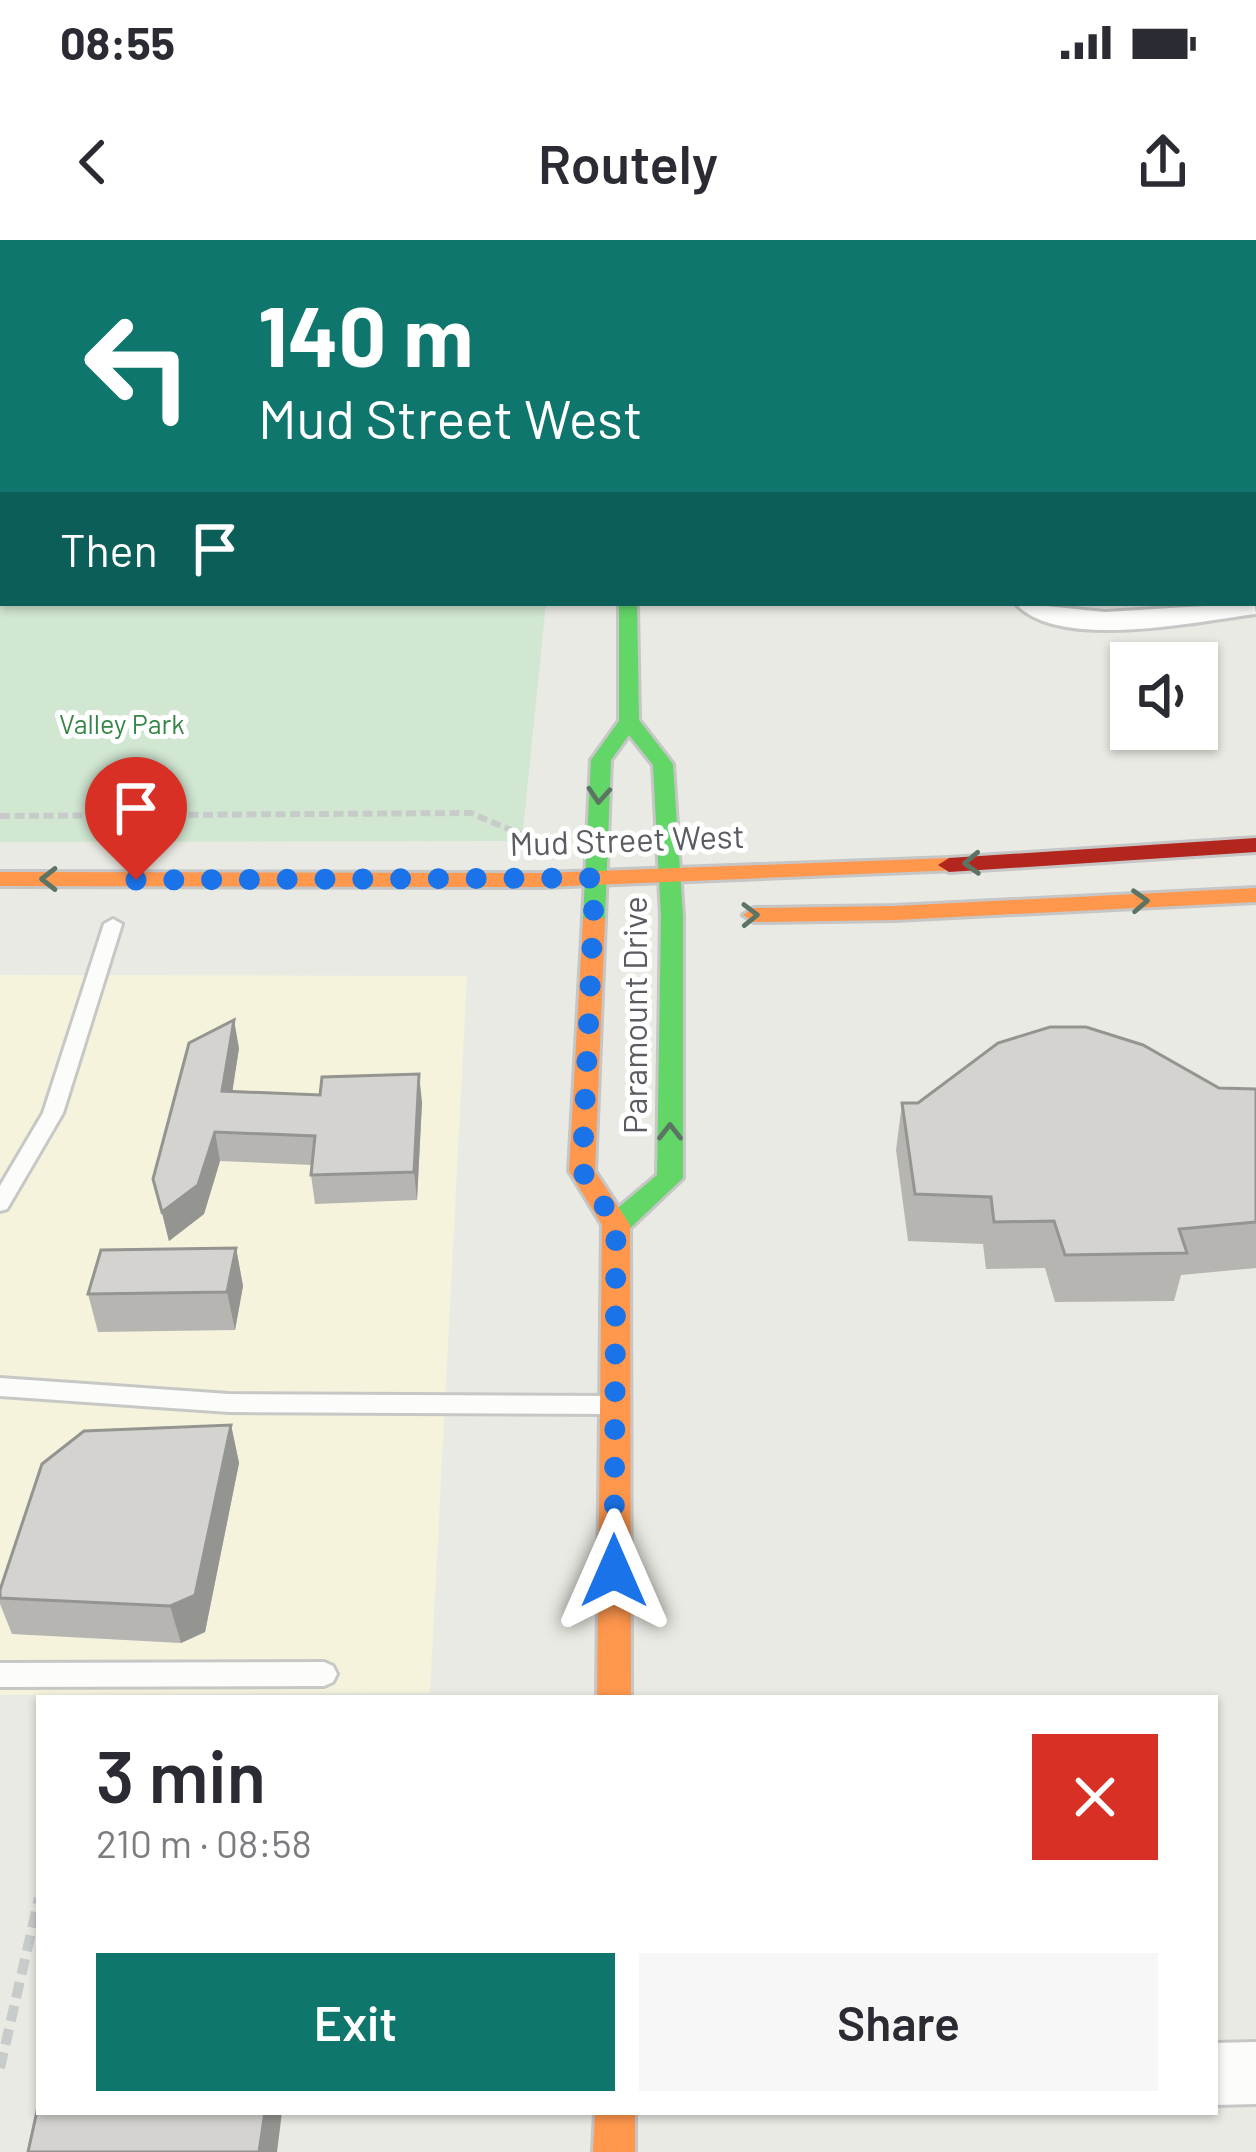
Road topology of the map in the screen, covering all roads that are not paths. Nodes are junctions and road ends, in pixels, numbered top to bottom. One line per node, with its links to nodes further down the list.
1 (628, 606): 4 (main road, Paramount Drive)
2 (1036, 606): 3 (street)
3 (1256, 606)
4 (628, 721): 6 (main road, Paramount Drive); 7 (main road, Paramount Drive, one-way to 7)
5 (1256, 845): 6 (main road, Mud Street West, one-way to 6)
6 (670, 874): 7 (main road, Mud Street West); 10 (main road, Paramount Drive)
7 (595, 878): 8 (main road, Mud Street West, one-way to 8); 11 (main road, Paramount Drive)
8 (0, 879)
9 (1256, 895): 10 (main road, one-way to 9)
10 (674, 916): 11 (main road); 14 (main road, Paramount Drive, one-way to 10)
11 (582, 918): 14 (main road, Paramount Drive)
12 (113, 924): 13 (lane)
13 (0, 1204)
14 (616, 1225): 16 (main road)
15 (0, 1387): 16 (lane)
16 (614, 1405): 19 (main road)
17 (324, 1674): 18 (lane)
18 (0, 1675)
19 (614, 1695)
20 (1256, 2073): 21 (street)
21 (1218, 2074)
22 (615, 2115): 23 (main road)
23 (614, 2152)

